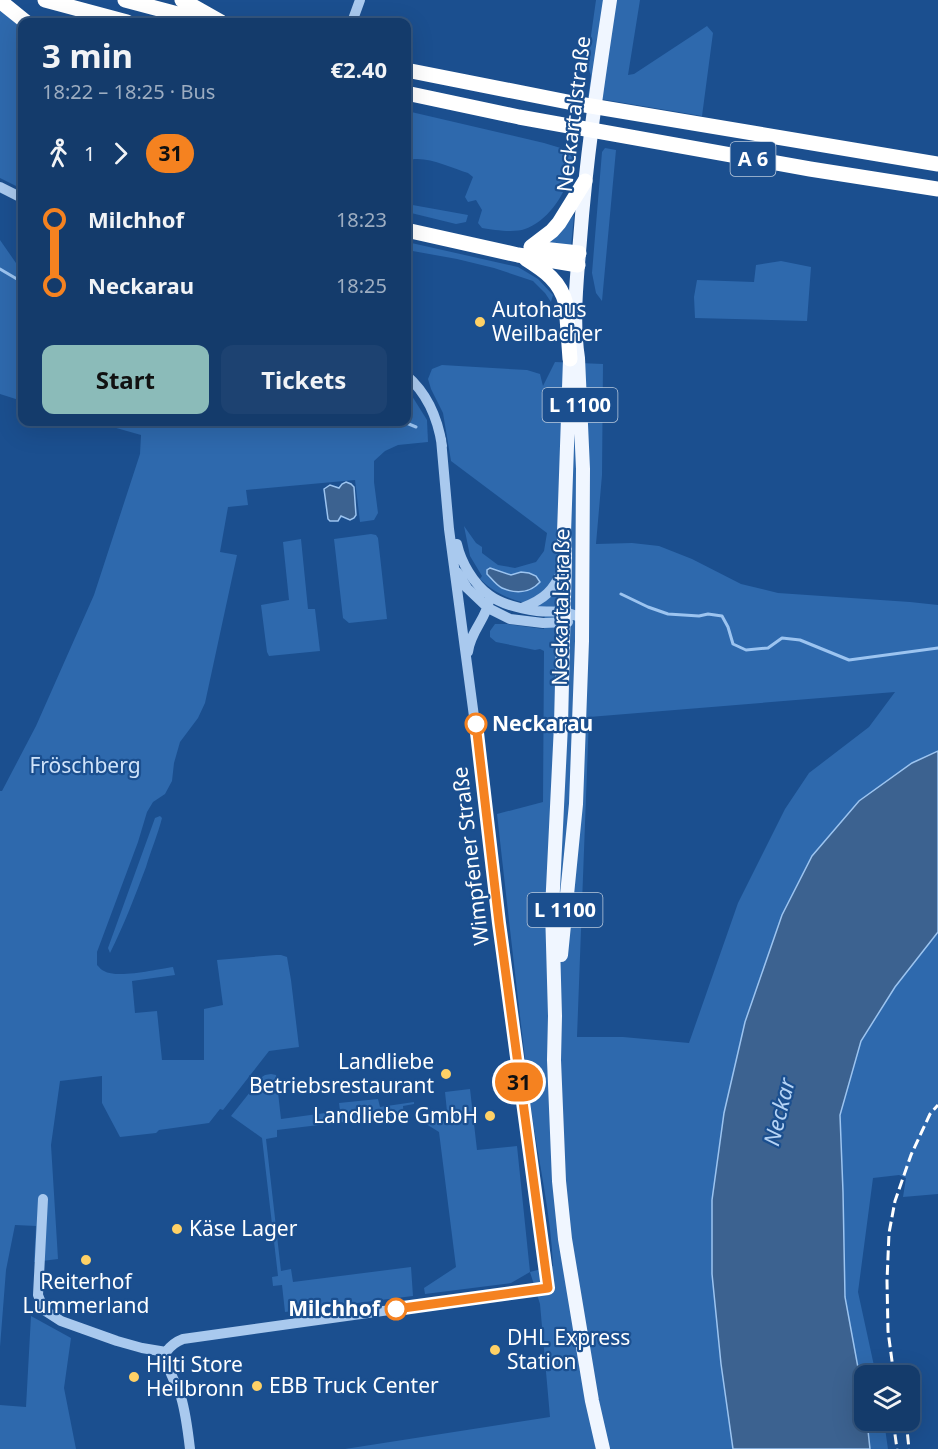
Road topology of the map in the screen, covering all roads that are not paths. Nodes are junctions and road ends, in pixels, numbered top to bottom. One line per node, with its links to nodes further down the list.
1 (45, 0): 8 (highway)
2 (125, 0): 9 (highway)
3 (182, 0): 10 (highway)
4 (360, 0): 11 (street)
5 (610, 0): 15 (main road, Neckartalstraße / L 1100)
6 (0, 1): 7 (highway)
7 (21, 18)
8 (112, 18)
9 (193, 18)
10 (214, 18)
11 (353, 18)
12 (411, 71): 14 (highway, A 6, bridge)
13 (411, 94): 17 (highway, A 6, bridge)
14 (938, 164)
15 (585, 181): 21 (highway); 22 (main road, Neckartalstraße / L 1100)
16 (0, 187): 18 (street)
17 (938, 189)
18 (18, 196)
19 (411, 225): 21 (highway)
20 (411, 231): 21 (highway)
21 (524, 251): 22 (highway); 24 (highway)
22 (578, 259): 23 (main road, Neckartalstraße / L 1100)
23 (575, 341): 24 (main road, Neckartalstraße / L 1100); 33 (main road, Neckartalstraße / L 1100)
24 (570, 359): 27 (main road, Neckartalstraße / L 1100)
25 (411, 381): 26 (street, Wimpfener Straße)
26 (441, 439): 28 (street, Wimpfener Straße); 29 (street, Wimpfener Straße)
27 (565, 561): 31 (street); 32 (main road, Neckartalstraße / L 1100)
28 (454, 566): 30 (street, Wimpfener Straße); 34 (street, Wimpfener Straße)
29 (489, 595): 30 (street, Wimpfener Straße); 31 (street)
30 (488, 608): 32 (street, Wimpfener Straße); 34 (street, Wimpfener Straße)
31 (522, 608): 32 (street)
32 (563, 618): 33 (street, Wimpfener Straße); 35 (main road, Neckartalstraße / L 1100)
33 (583, 618): 35 (main road, Neckartalstraße / L 1100)
34 (467, 669): 37 (street, Wimpfener Straße)
35 (555, 1016): 39 (main road, Neckartalstraße / L 1100)
36 (43, 1199): 37 (street)
37 (166, 1352): 38 (street)
38 (190, 1449)
39 (603, 1449)

